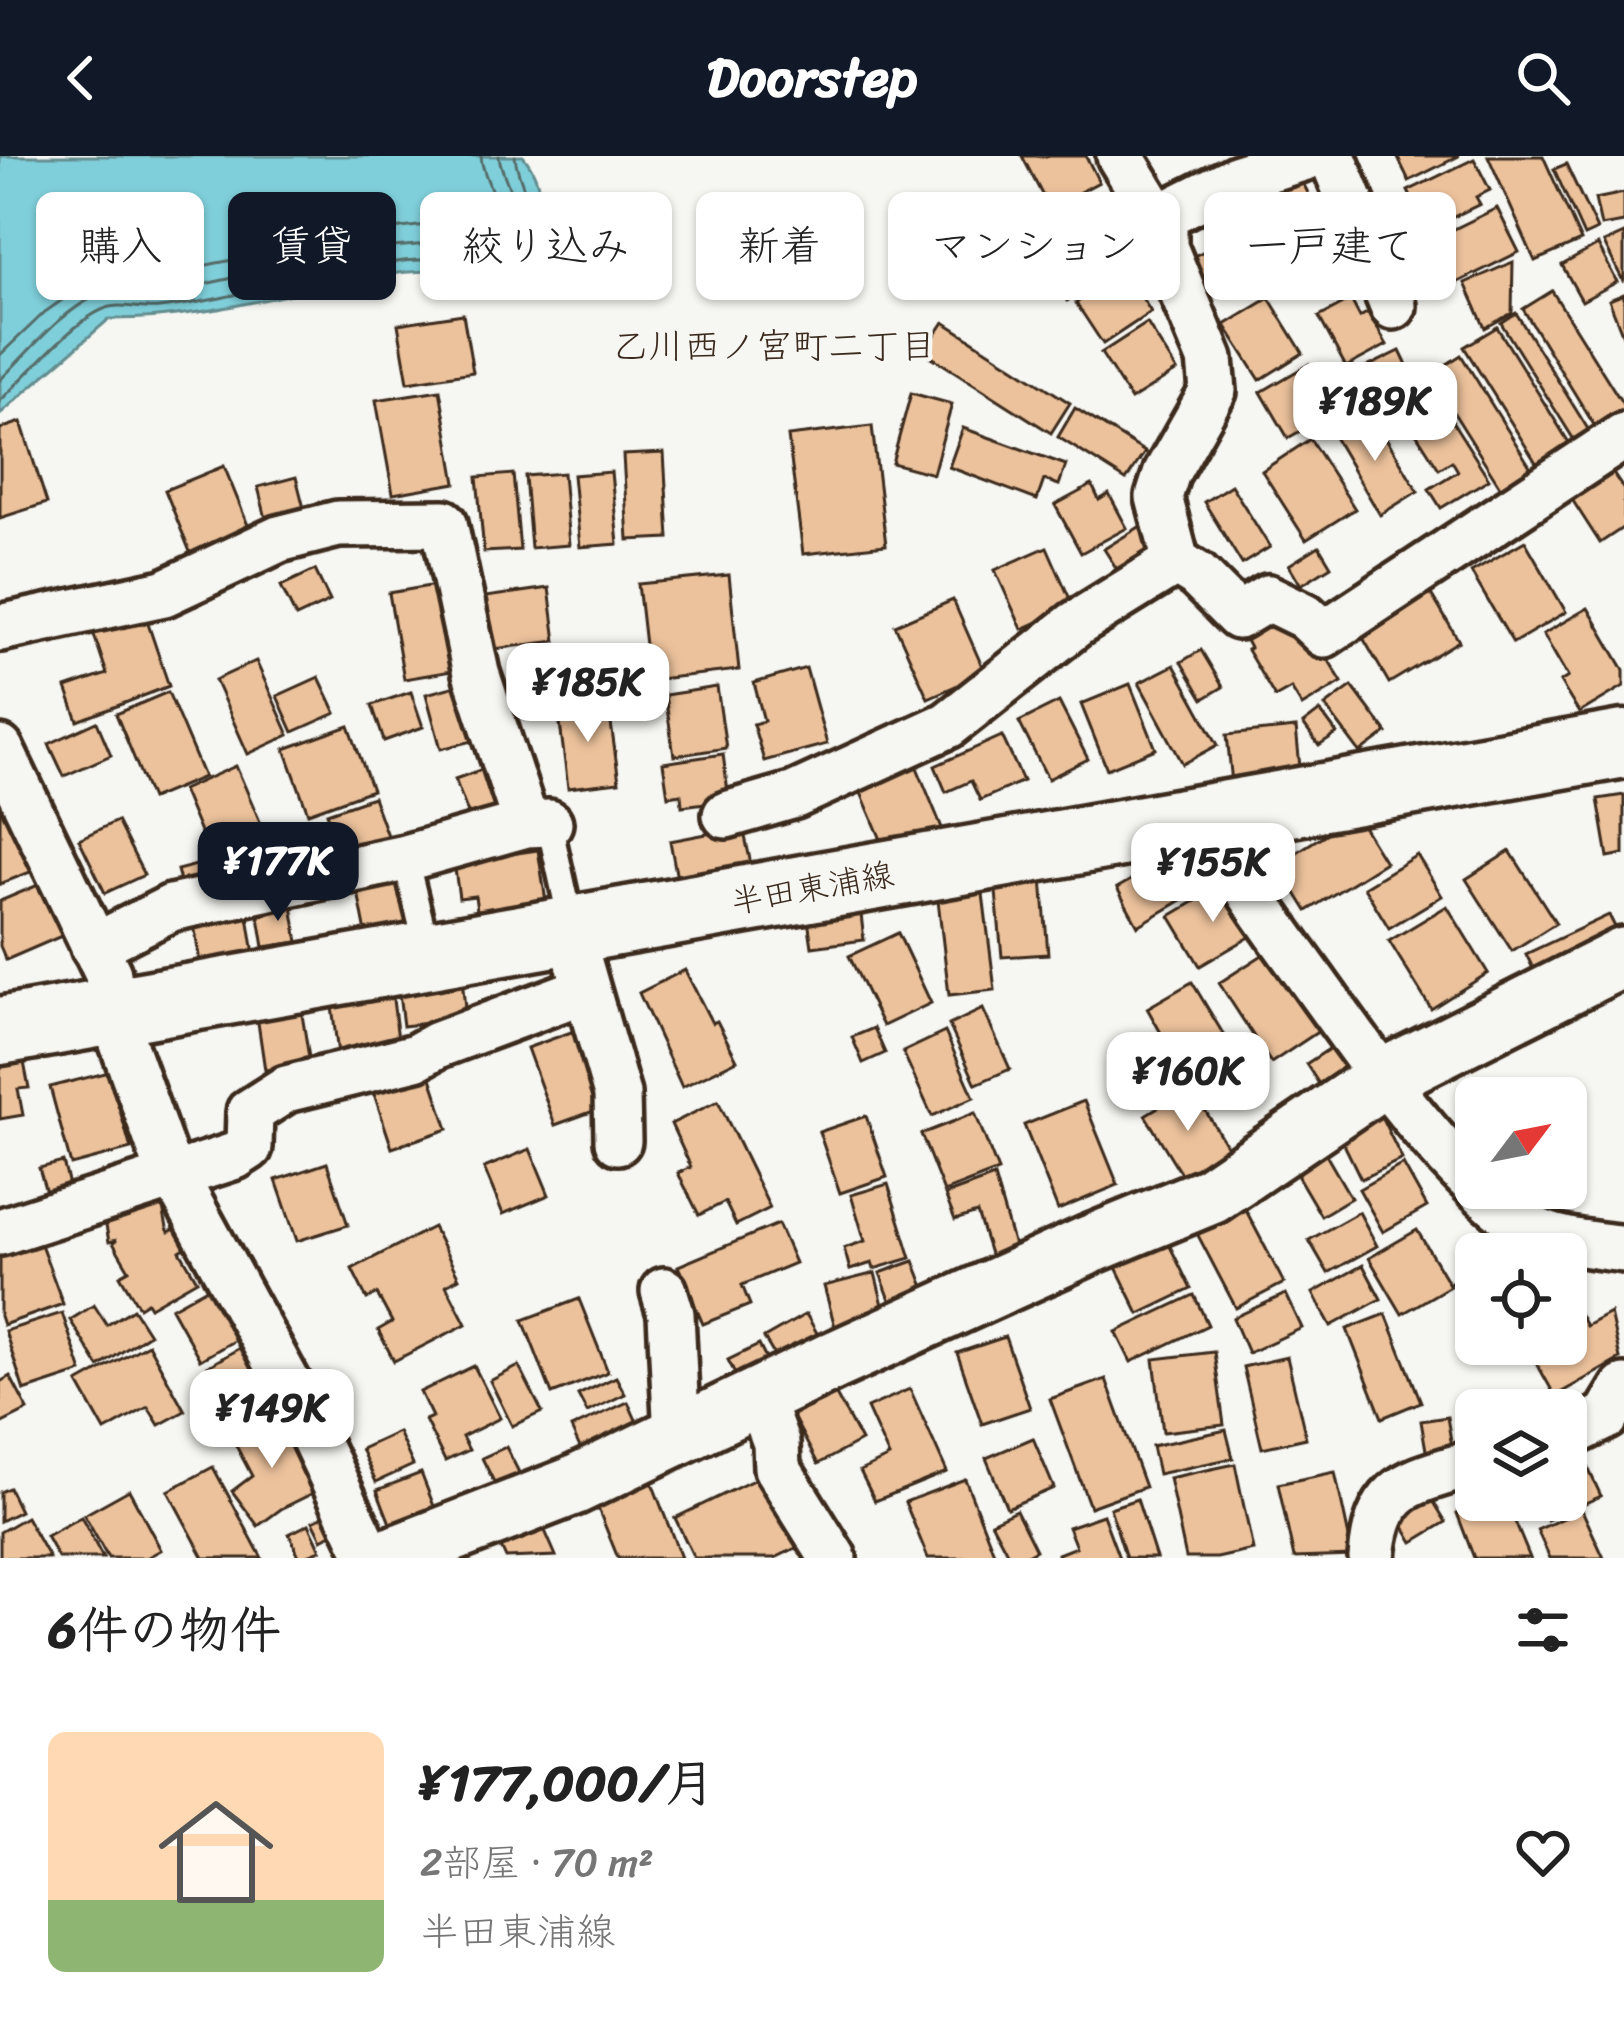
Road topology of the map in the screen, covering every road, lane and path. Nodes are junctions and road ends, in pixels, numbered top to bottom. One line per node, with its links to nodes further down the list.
1 (1120, 156): 4 (street)
2 (1309, 156): 5 (street)
3 (1332, 156): 7 (street)
4 (1142, 192)
5 (1180, 207)
6 (1180, 286): 9 (street)
7 (1393, 306)
8 (1624, 436): 9 (street)
9 (1176, 562): 13 (street)
10 (0, 628): 15 (street)
11 (1624, 744): 14 (main road, 半田東浦線)
12 (0, 749): 17 (street)
13 (726, 815)
14 (1208, 819): 20 (main road, 半田東浦線); 23 (street)
15 (537, 823): 16 (street); 20 (lane)
16 (404, 858): 17 (street); 18 (lane)
17 (94, 947): 21 (street)
18 (429, 953): 20 (main road, 半田東浦線); 21 (main road, 半田東浦線)
19 (1624, 956): 23 (street)
20 (579, 960): 24 (street); 26 (street)
21 (111, 1010): 22 (main road, 半田東浦線); 26 (street)
22 (0, 1030)
23 (1383, 1078): 25 (street); 32 (street)
24 (618, 1141)
25 (1455, 1164)
26 (176, 1178): 28 (street); 36 (street)
27 (1501, 1209): 29 (street)
28 (0, 1232)
29 (1624, 1249)
30 (664, 1291): 34 (street)
31 (1624, 1388): 33 (street)
32 (759, 1397): 34 (street); 38 (street)
33 (1587, 1426)
34 (677, 1438): 37 (street)
35 (1455, 1469): 39 (street)
36 (377, 1558)
37 (387, 1558)
38 (833, 1558)
39 (1372, 1558)

